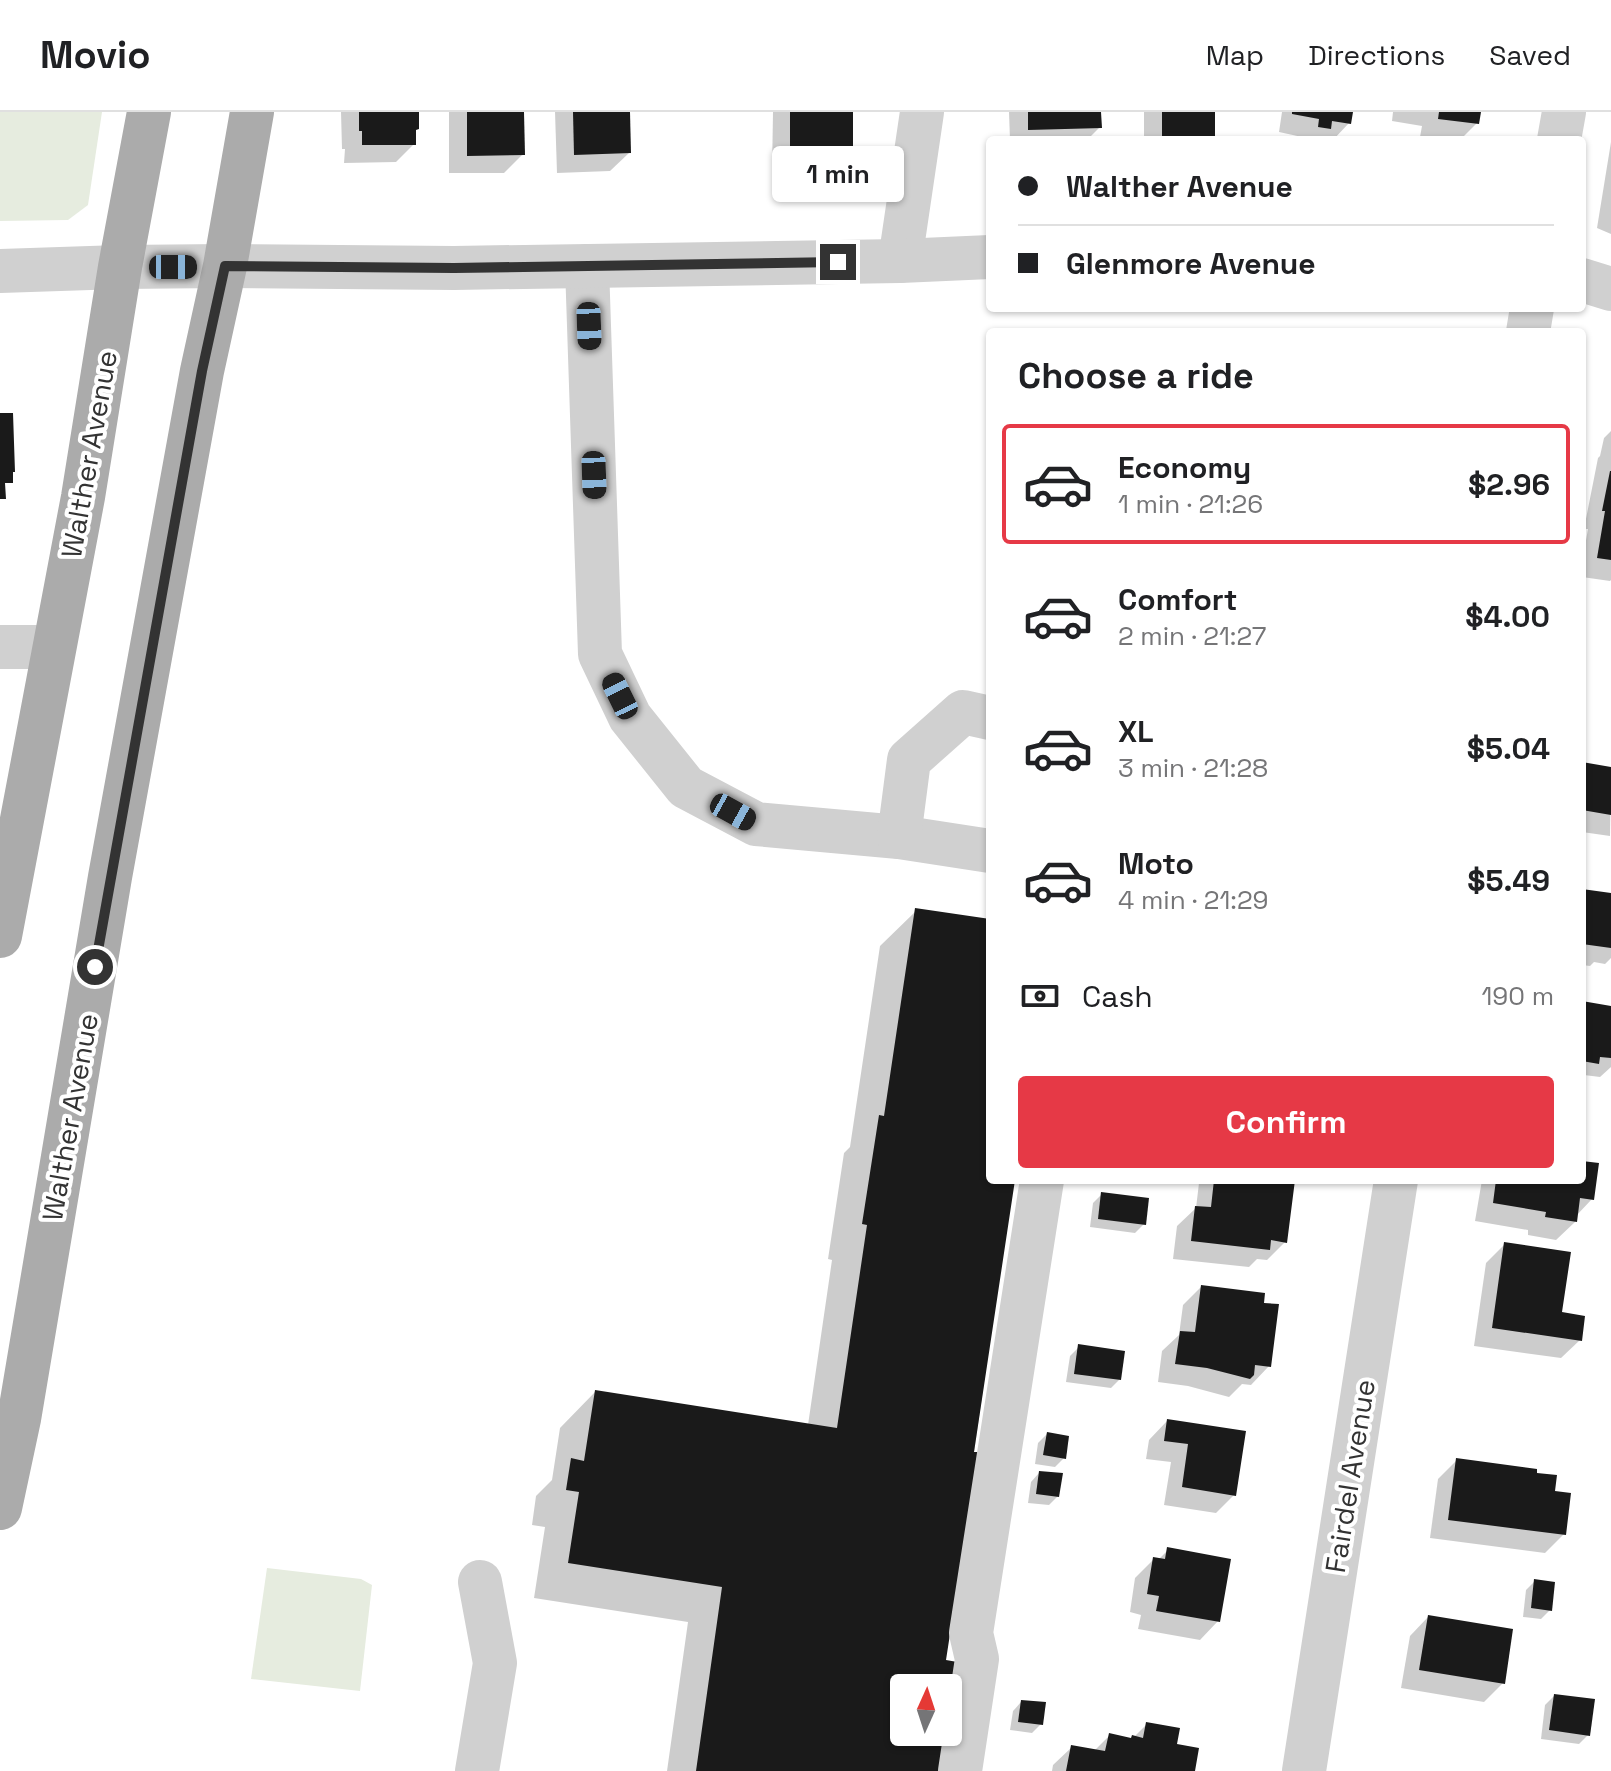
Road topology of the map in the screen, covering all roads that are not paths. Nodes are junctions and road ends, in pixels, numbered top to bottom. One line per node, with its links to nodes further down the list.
1 (149, 112): 10 (main road, Walther Avenue)
2 (252, 112): 8 (main road, Walther Avenue)
3 (922, 112): 7 (street)
4 (1564, 112): 5 (street)
5 (1560, 136)
6 (986, 257): 7 (street)
7 (900, 261): 9 (street)
8 (225, 266): 9 (street); 10 (street); 22 (main road, Walther Avenue)
9 (587, 266): 17 (street)
10 (120, 267): 11 (street); 15 (main road, Walther Avenue)
11 (0, 271)
12 (1586, 281): 13 (street)
13 (1611, 289)
14 (0, 647): 15 (street)
15 (54, 647): 19 (main road, Walther Avenue)
16 (986, 717): 17 (street)
17 (899, 837): 18 (street)
18 (986, 850)
19 (0, 936)
20 (1041, 1184): 25 (street)
21 (1395, 1184): 26 (street, Fairdel Avenue)
22 (0, 1508)
23 (480, 1582): 24 (street)
24 (477, 1771)
25 (960, 1771)
26 (1304, 1771)

